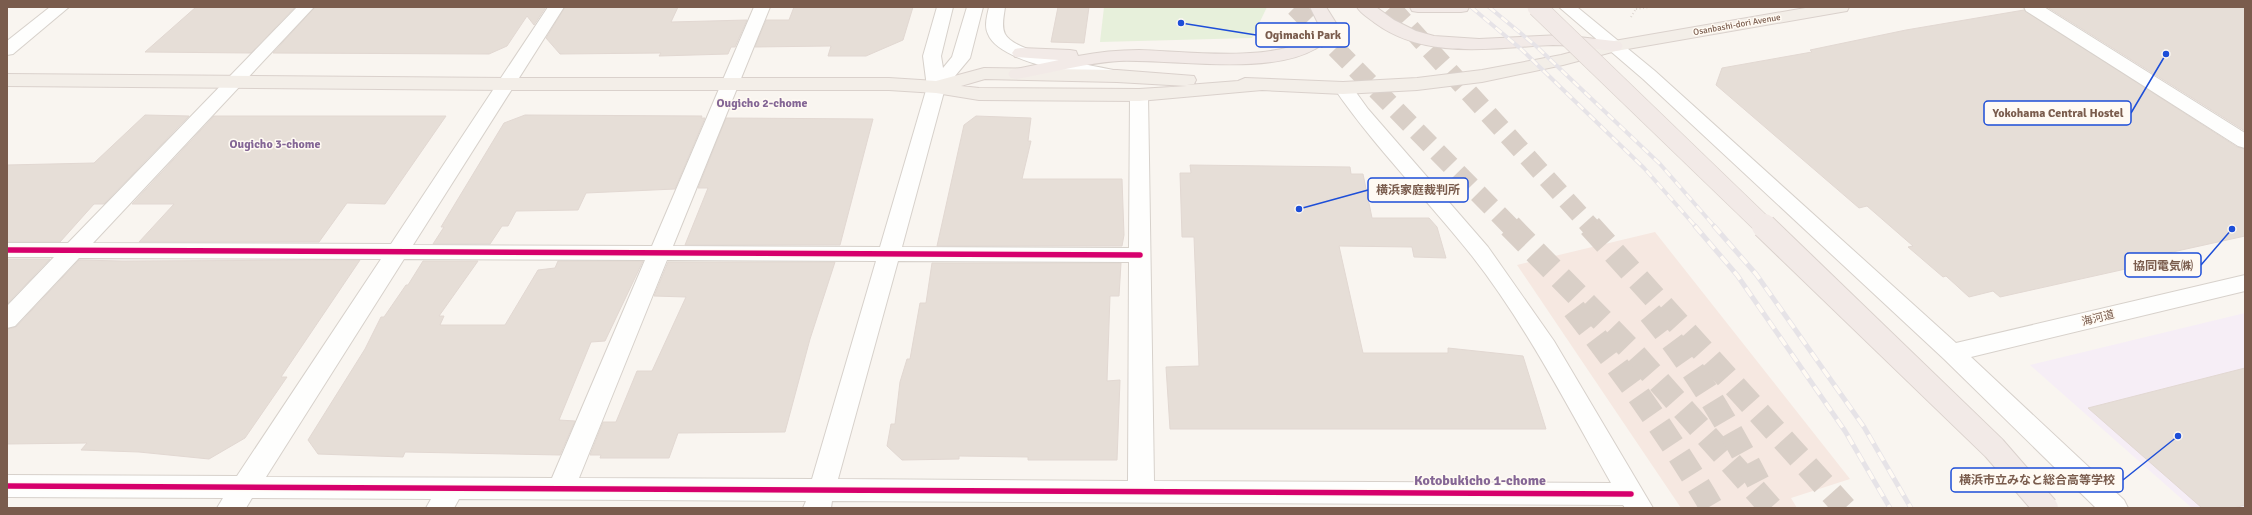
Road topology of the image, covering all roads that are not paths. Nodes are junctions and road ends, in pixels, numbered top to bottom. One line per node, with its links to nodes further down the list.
1 (61, 7): 17 (street)
2 (306, 7): 24 (street)
3 (556, 7): 26 (street)
4 (762, 7): 25 (street)
5 (945, 7): 28 (street)
6 (975, 7): 28 (street)
7 (997, 7): 18 (street)
8 (1318, 7): 19 (highway)
9 (1365, 7): 16 (highway)
10 (1418, 7): 11 (highway)
11 (1461, 7)
12 (1537, 7): 49 (highway, bridge)
13 (1567, 7): 16 (street)
14 (1841, 7): 16 (main road, Osanbashi-dori Avenue)
15 (2032, 7): 31 (street)
16 (1614, 46): 29 (main road, Osanbashi-dori Avenue); 40 (street)
17 (7, 50)
18 (1021, 53): 19 (highway); 20 (street)
19 (1117, 56): 20 (highway)
20 (1061, 66): 21 (highway); 22 (street)
21 (1017, 74): 22 (main road); 28 (main road)
22 (1117, 76): 27 (main road)
23 (7, 80): 24 (main road)
24 (233, 82): 26 (main road); 33 (street)
25 (731, 82): 26 (main road); 28 (main road); 35 (street)
26 (507, 84): 34 (street)
27 (1261, 86): 29 (main road, Osanbashi-dori Avenue); 30 (main road)
28 (936, 87): 30 (main road); 36 (street)
29 (1343, 88): 48 (street)
30 (1138, 95): 37 (street)
31 (2245, 142)
32 (7, 250): 33 (street)
33 (72, 251): 34 (street); 39 (street)
34 (398, 251): 35 (street); 44 (street)
35 (659, 252): 36 (street); 42 (street)
36 (889, 253): 37 (street); 46 (street)
37 (1140, 255): 43 (street)
38 (2245, 283): 40 (street, 海河道)
39 (7, 320)
40 (1952, 353): 50 (street)
41 (7, 486): 44 (street)
42 (561, 489): 45 (street); 46 (street)
43 (1141, 492): 46 (street); 47 (street)
44 (237, 498): 45 (street)
45 (445, 498)
46 (819, 499)
47 (1187, 500): 48 (street)
48 (1635, 501)
49 (2046, 508)
50 (2114, 508)

